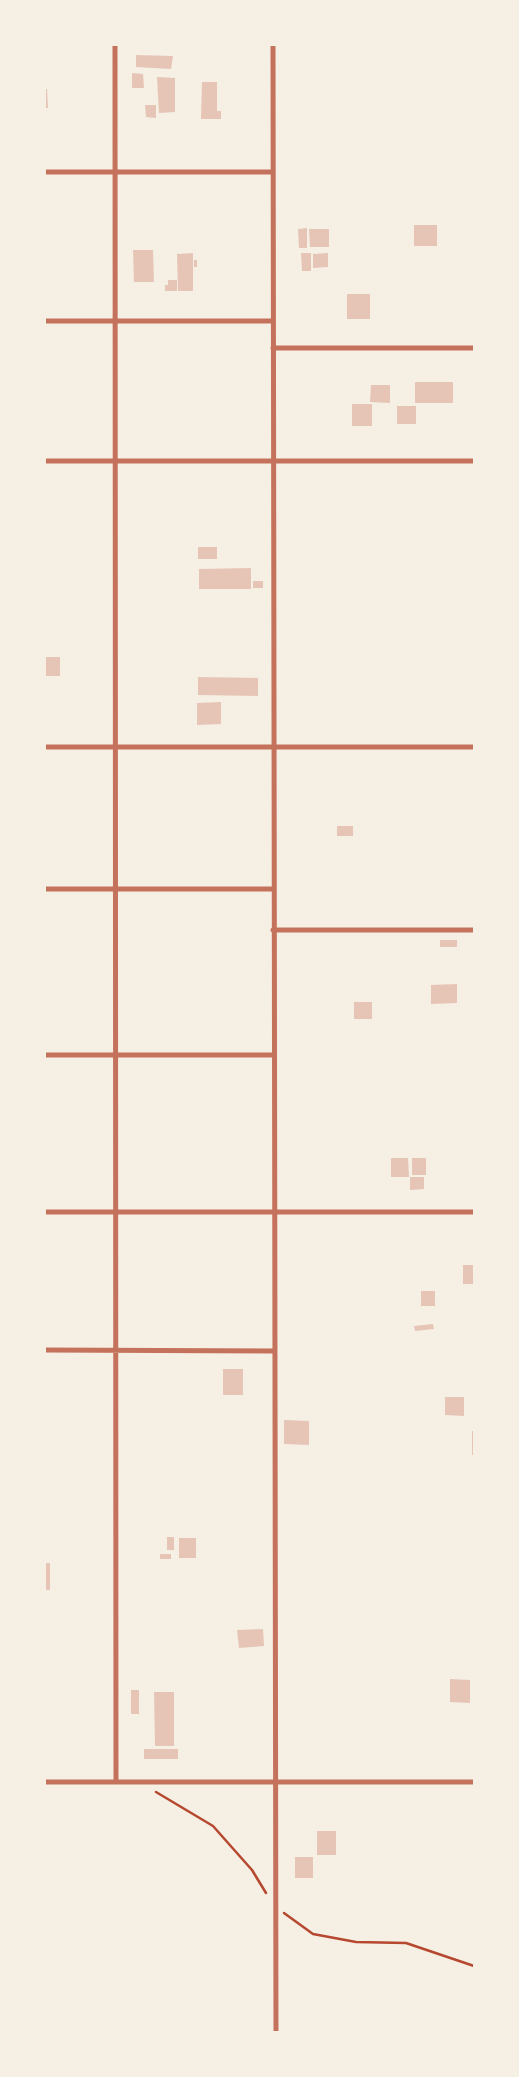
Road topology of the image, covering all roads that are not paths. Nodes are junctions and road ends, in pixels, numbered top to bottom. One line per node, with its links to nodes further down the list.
1 (115, 45): 4 (street)
2 (273, 45): 5 (street)
3 (45, 172): 4 (street)
4 (115, 172): 5 (street); 8 (street)
5 (273, 172): 6 (street)
6 (273, 320): 8 (street); 9 (street)
7 (45, 321): 8 (street)
8 (115, 321): 12 (street)
9 (273, 348): 10 (street); 13 (street)
10 (474, 348)
11 (45, 461): 12 (street)
12 (115, 461): 13 (street); 16 (street)
13 (273, 461): 14 (street); 17 (street)
14 (474, 461)
15 (45, 747): 16 (street)
16 (116, 747): 17 (street); 20 (street)
17 (273, 747): 18 (street); 21 (street)
18 (474, 747)
19 (45, 889): 20 (street)
20 (116, 889): 21 (street); 26 (street)
21 (273, 889): 22 (street)
22 (273, 930): 23 (street); 24 (street)
23 (474, 930)
24 (274, 1054): 26 (street); 29 (street)
25 (45, 1055): 26 (street)
26 (116, 1055): 28 (street)
27 (45, 1212): 28 (street)
28 (116, 1212): 29 (street); 32 (street)
29 (274, 1212): 30 (street); 33 (street)
30 (474, 1212)
31 (45, 1350): 32 (street)
32 (116, 1350): 33 (street); 35 (street)
33 (274, 1351): 36 (street)
34 (45, 1782): 35 (street)
35 (116, 1782): 36 (street)
36 (274, 1782): 37 (street); 38 (street)
37 (474, 1782)
38 (276, 2032)

